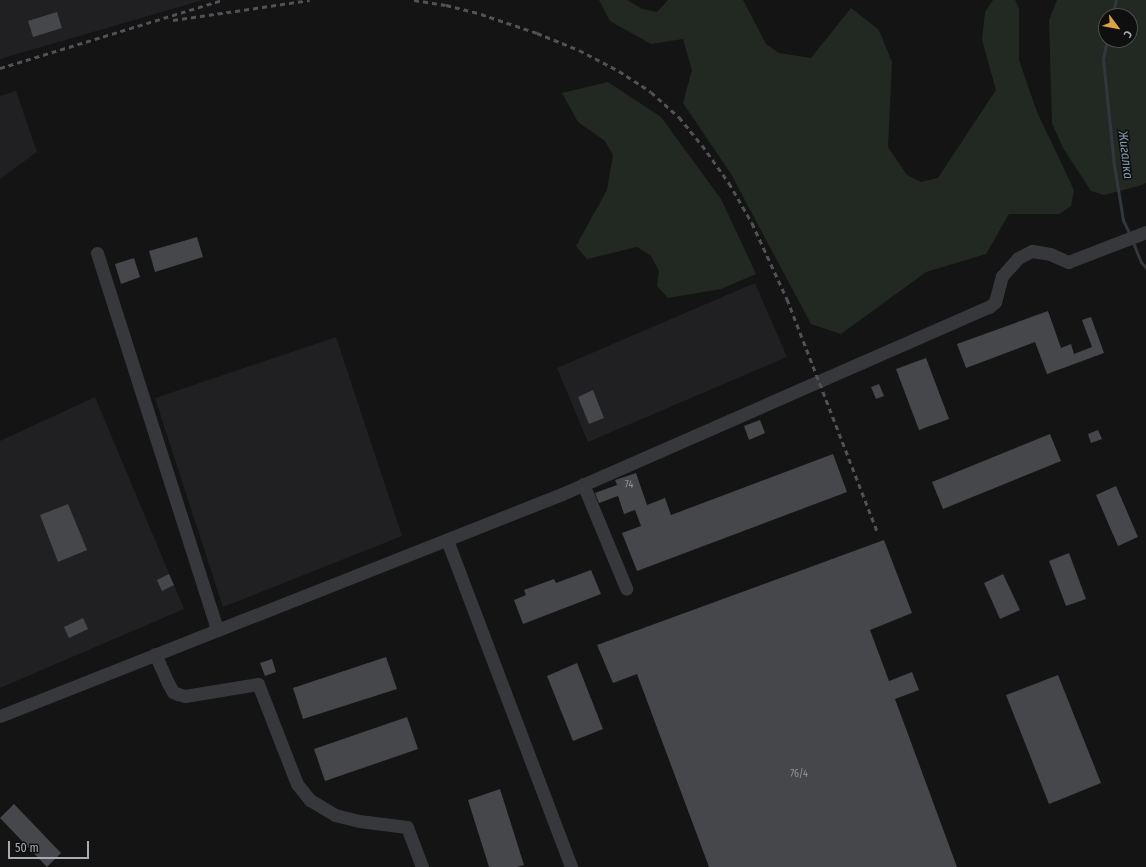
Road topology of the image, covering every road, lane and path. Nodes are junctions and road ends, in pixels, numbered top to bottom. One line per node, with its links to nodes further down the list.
1 (1146, 232): 3 (street)
2 (97, 253): 6 (street)
3 (583, 484): 4 (street); 5 (street)
4 (447, 540): 6 (street); 10 (street)
5 (626, 588)
6 (217, 630): 7 (street)
7 (155, 654): 8 (street); 9 (street)
8 (0, 716)
9 (422, 867)
10 (571, 867)

